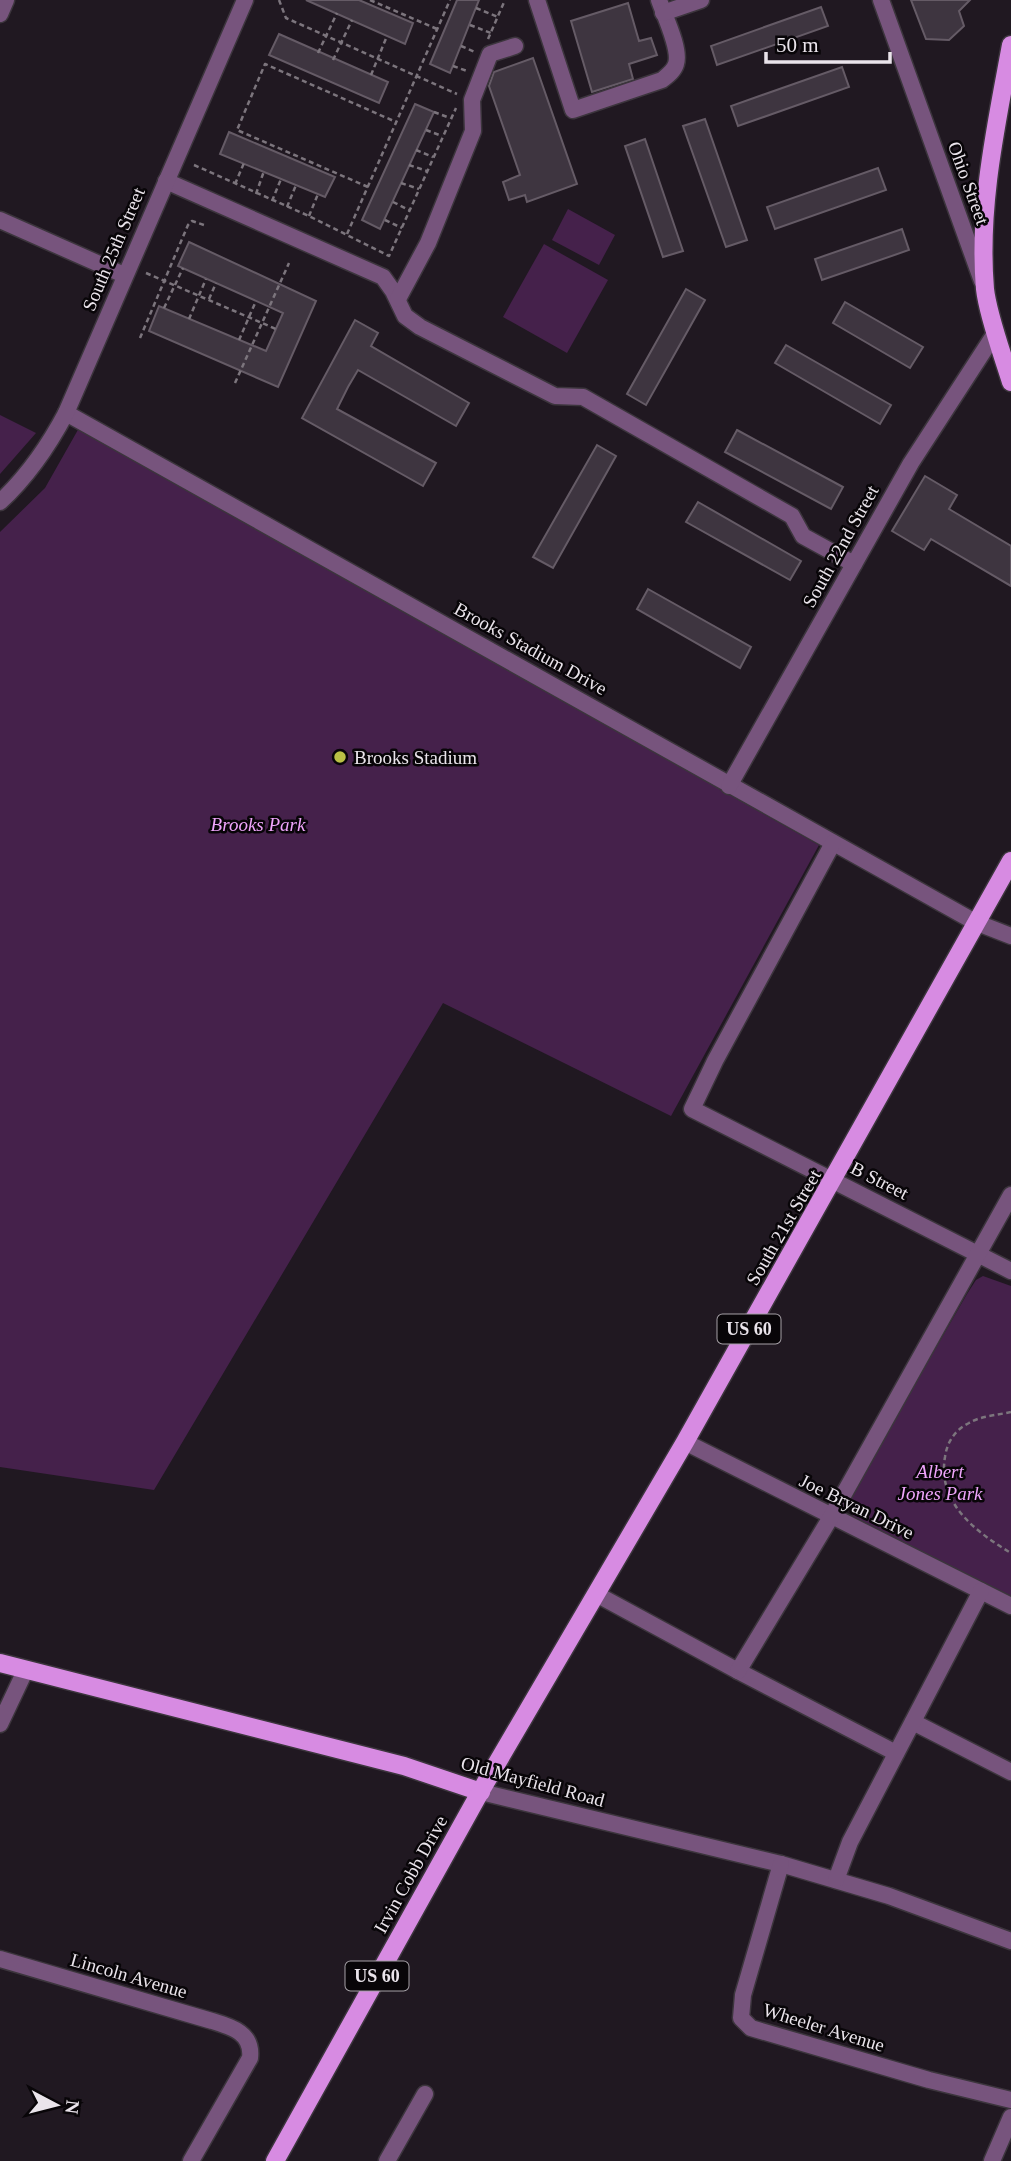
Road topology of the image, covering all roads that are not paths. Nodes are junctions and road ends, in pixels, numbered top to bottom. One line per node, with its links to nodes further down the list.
1 (6, 0): 7 (street)
2 (245, 0): 10 (street, South 25th Street)
3 (537, 0): 6 (street)
4 (701, 0): 6 (street)
5 (881, 0): 13 (street, Ohio Street)
6 (661, 7)
7 (0, 14)
8 (515, 46): 14 (street)
9 (1011, 46): 13 (main road)
10 (166, 181): 12 (street, South 25th Street); 14 (street)
11 (0, 220): 12 (street)
12 (124, 275): 17 (street, South 25th Street)
13 (985, 292): 15 (main road, Ohio Street)
14 (398, 299): 19 (street)
15 (996, 332): 16 (main road, Ohio Street); 19 (street, South 22nd Street)
16 (1011, 382)
17 (66, 413): 18 (street, South 25th Street); 20 (street, Brooks Stadium Drive)
18 (0, 502)
19 (854, 564): 20 (street, South 22nd Street)
20 (729, 786): 21 (street, Brooks Stadium Drive)
21 (833, 843): 23 (street, Brooks Stadium Drive); 25 (street, B Street)
22 (1011, 861): 23 (main road, South 21st Street / US 60)
23 (975, 922): 24 (street, Brooks Stadium Drive); 25 (main road, South 21st Street / US 60)
24 (1011, 936)
25 (834, 1180): 27 (street, B Street); 29 (main road, South 21st Street / US 60)
26 (1011, 1195): 27 (street)
27 (979, 1255): 28 (street, B Street); 30 (street)
28 (1011, 1271)
29 (685, 1442): 30 (street, Joe Bryan Drive); 32 (main road, South 21st Street / US 60)
30 (831, 1517): 31 (street, Joe Bryan Drive); 36 (street)
31 (981, 1591): 33 (street, Joe Bryan Drive); 37 (street)
32 (596, 1594): 36 (street); 41 (main road, South 21st Street / US 60)
33 (1011, 1606)
34 (0, 1663): 35 (main road, Old Mayfield Road)
35 (26, 1669): 38 (street); 41 (main road, Old Mayfield Road)
36 (738, 1671): 39 (street)
37 (913, 1722): 39 (street); 40 (street)
38 (0, 1724)
39 (896, 1754): 43 (street)
40 (1011, 1772)
41 (481, 1793): 42 (street, Old Mayfield Road); 50 (main road, Irvin Cobb Drive / US 60)
42 (781, 1864): 43 (street, Old Mayfield Road); 47 (street, Wheeler Avenue)
43 (836, 1880): 44 (street, Old Mayfield Road)
44 (1011, 1941)
45 (0, 1959): 49 (street, Lincoln Avenue)
46 (425, 2094): 51 (street)
47 (1011, 2100)
48 (1011, 2117): 52 (street)
49 (191, 2161)
50 (275, 2161)
51 (387, 2161)
52 (992, 2161)

